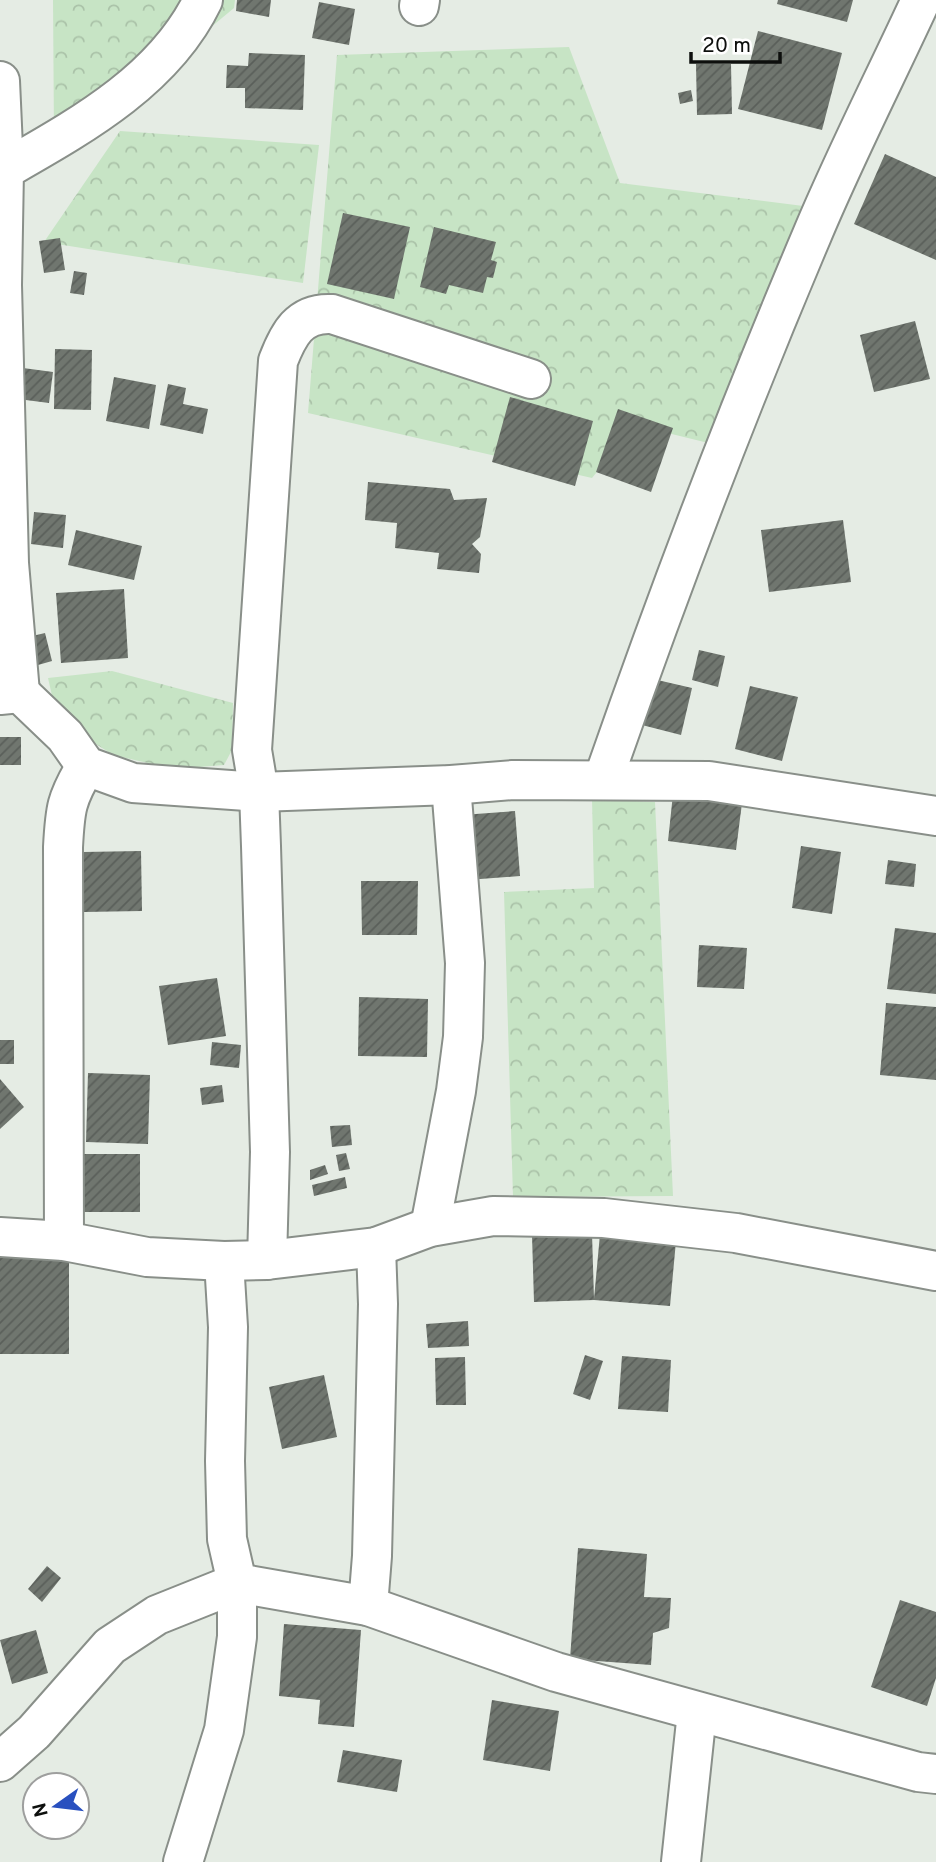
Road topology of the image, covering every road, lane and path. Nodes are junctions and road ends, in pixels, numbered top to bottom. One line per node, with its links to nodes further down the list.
1 (203, 0): 4 (street)
2 (921, 0): 8 (street)
3 (0, 80): 4 (street)
4 (4, 170): 6 (street)
5 (531, 379): 10 (street)
6 (10, 694): 7 (street)
7 (86, 766): 10 (street); 14 (street)
8 (603, 780): 9 (street); 11 (street)
9 (451, 785): 10 (street); 12 (street)
10 (259, 792): 16 (street)
11 (936, 816)
12 (430, 1227): 15 (street); 18 (street)
13 (0, 1237): 14 (street)
14 (64, 1241): 17 (street)
15 (376, 1247): 16 (street); 20 (street)
16 (267, 1260): 17 (street)
17 (224, 1261): 19 (street)
18 (936, 1271)
19 (237, 1583): 20 (street); 22 (street); 24 (street)
20 (368, 1606): 21 (street)
21 (697, 1712): 23 (street); 25 (street)
22 (0, 1762)
23 (936, 1774)
24 (183, 1862)
25 (681, 1862)

